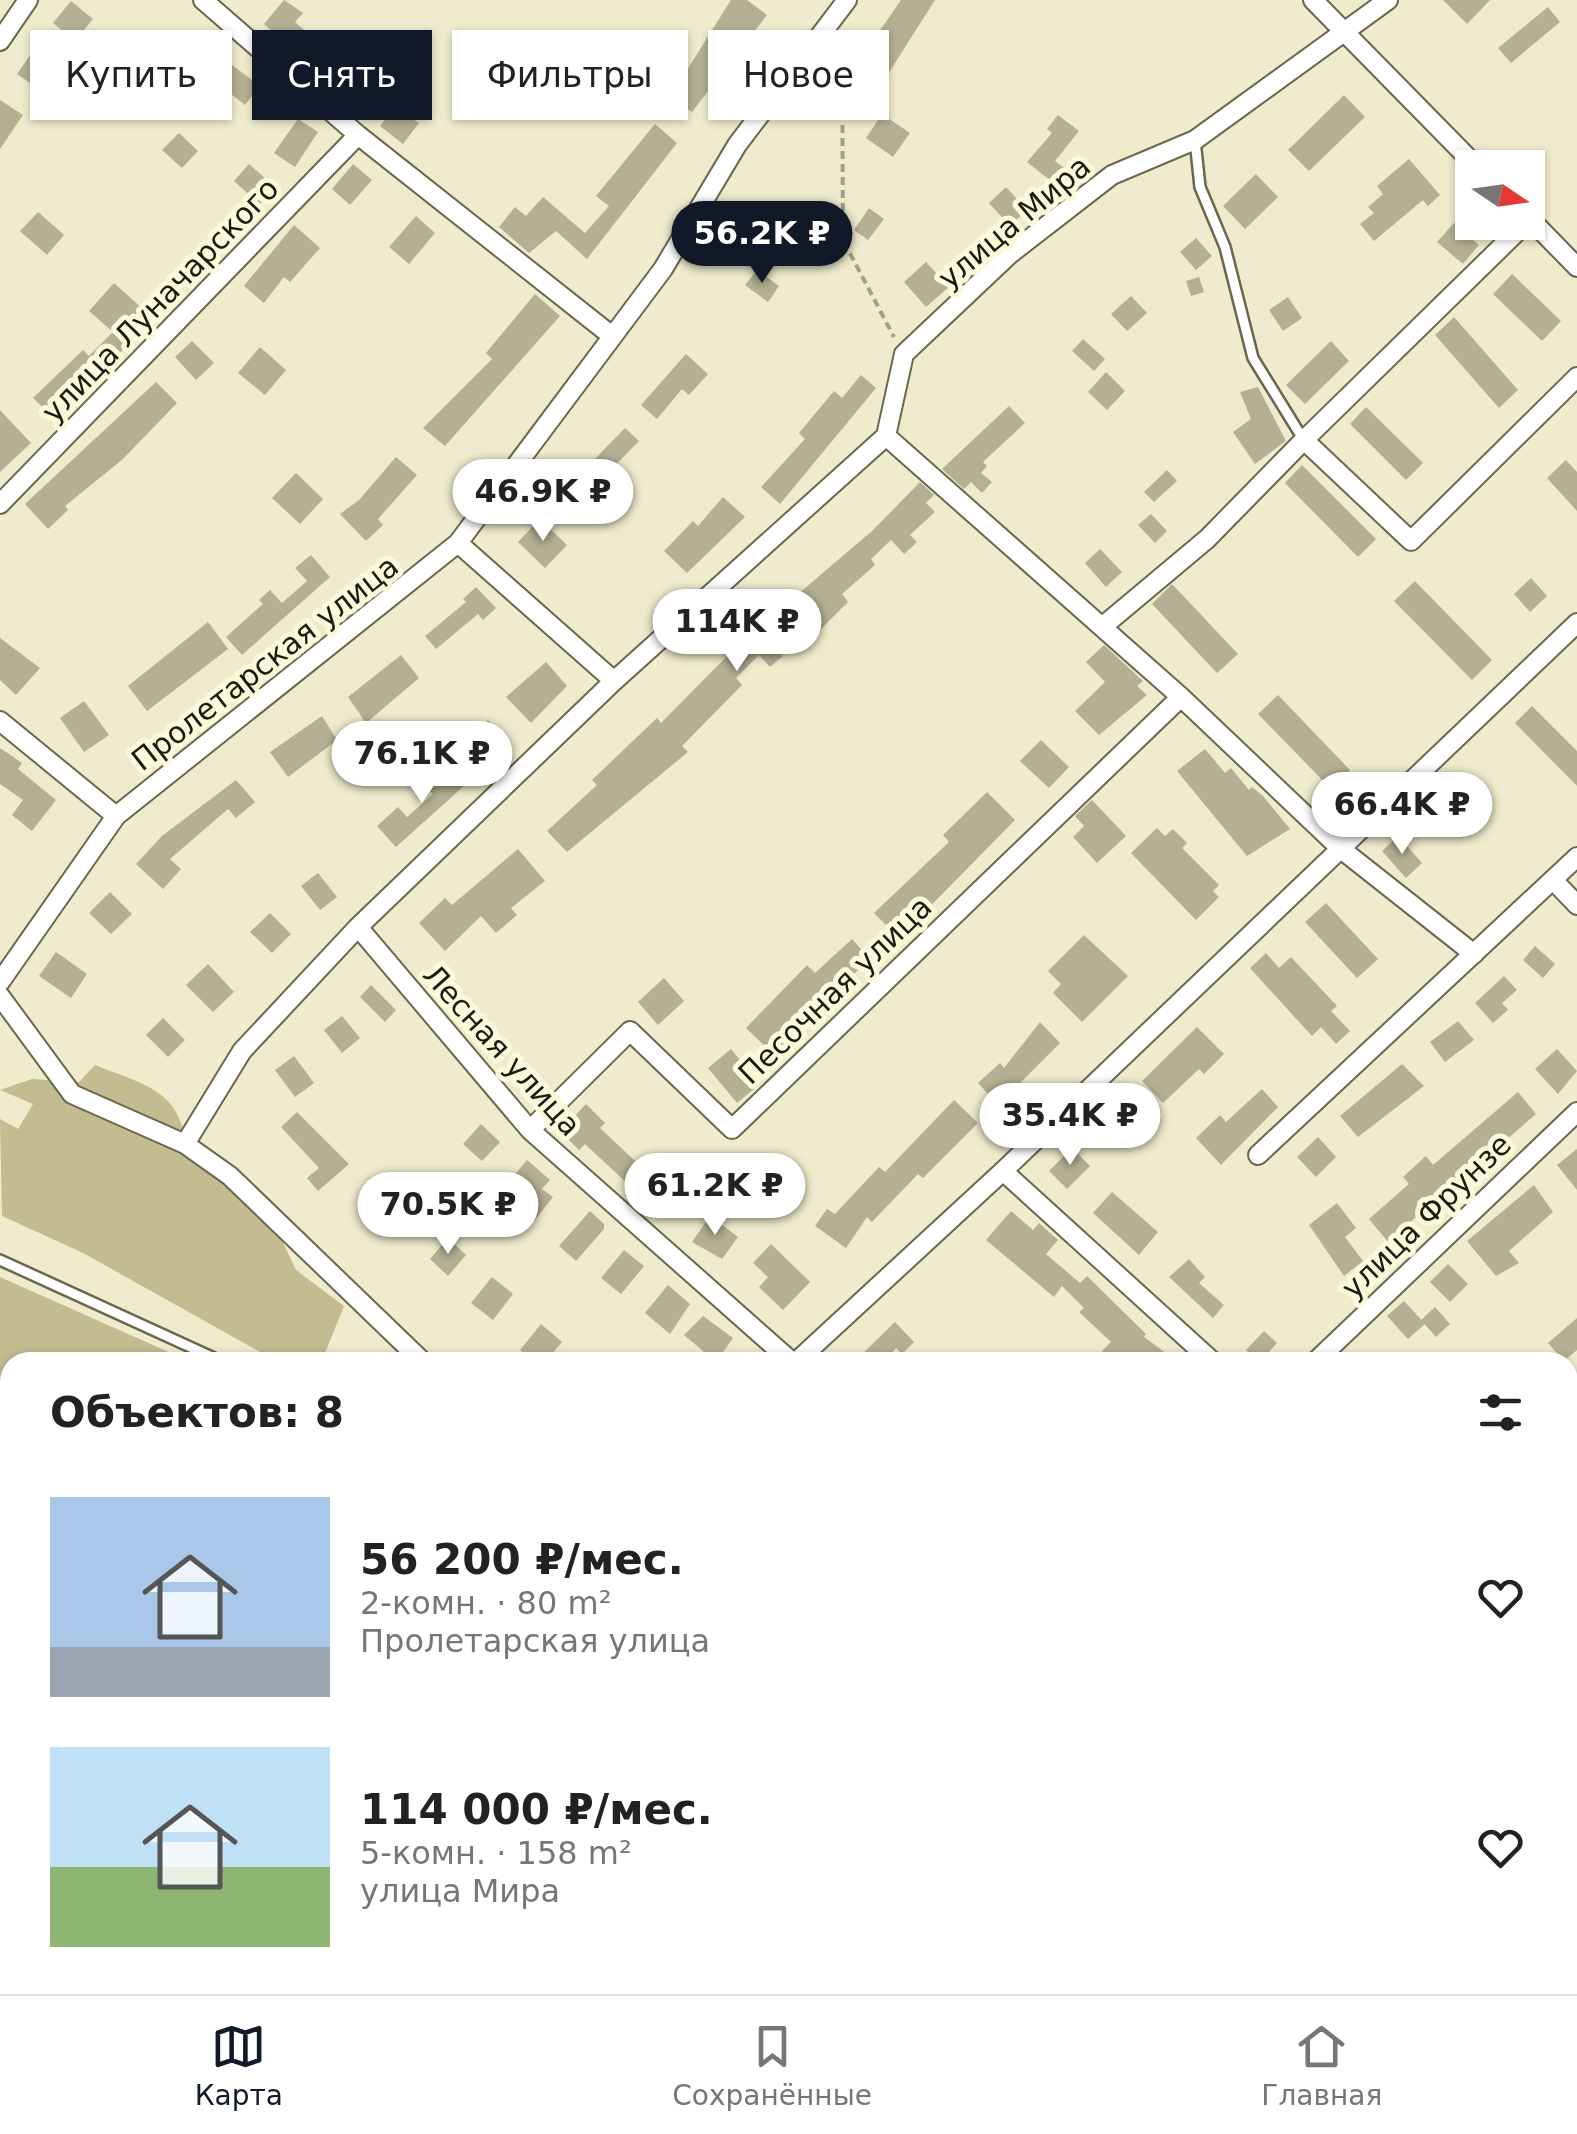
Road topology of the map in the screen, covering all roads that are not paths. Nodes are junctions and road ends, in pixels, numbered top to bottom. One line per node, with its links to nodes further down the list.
1 (28, 0): 7 (street)
2 (204, 0): 8 (street)
3 (1313, 0): 6 (street)
4 (1388, 0): 6 (street, улица Мира)
5 (843, 4): 14 (street, Пролетарская улица)
6 (1344, 31): 9 (street, улица Мира); 10 (street)
7 (0, 41)
8 (358, 135): 14 (street); 18 (street, улица Луначарского)
9 (1195, 140): 16 (street, улица Мира); 17 (lane)
10 (1460, 150)
11 (1545, 236): 13 (street)
12 (1508, 240): 17 (street)
13 (1577, 267)
14 (612, 336): 19 (street, Пролетарская улица)
15 (1577, 377): 17 (street)
16 (886, 436): 21 (street); 22 (street)
17 (1307, 443): 21 (street)
18 (0, 504)
19 (458, 543): 22 (street); 25 (street, Пролетарская улица)
20 (1577, 623): 26 (street)
21 (1102, 627): 23 (street)
22 (614, 681): 30 (street)
23 (1181, 697): 26 (street); 35 (street, Песочная улица)
24 (0, 721): 25 (street)
25 (116, 816): 32 (street, Пролетарская улица)
26 (1341, 849): 31 (street); 38 (street)
27 (1577, 858): 28 (street)
28 (1552, 880): 29 (street); 31 (street)
29 (1577, 905)
30 (358, 927): 35 (street, Лесная улица); 36 (street)
31 (1474, 954): 37 (street)
32 (0, 982)
33 (0, 996): 36 (street)
34 (1577, 1112): 45 (street, улица Фрунзе)
35 (530, 1130): 42 (street, Лесная улица)
36 (186, 1144): 41 (street)
37 (1258, 1156)
38 (1004, 1171): 43 (street); 44 (street)
39 (0, 1260): 40 (lane)
40 (202, 1352)
41 (413, 1352)
42 (783, 1352)
43 (805, 1352)
44 (1202, 1352)
45 (1325, 1352)

